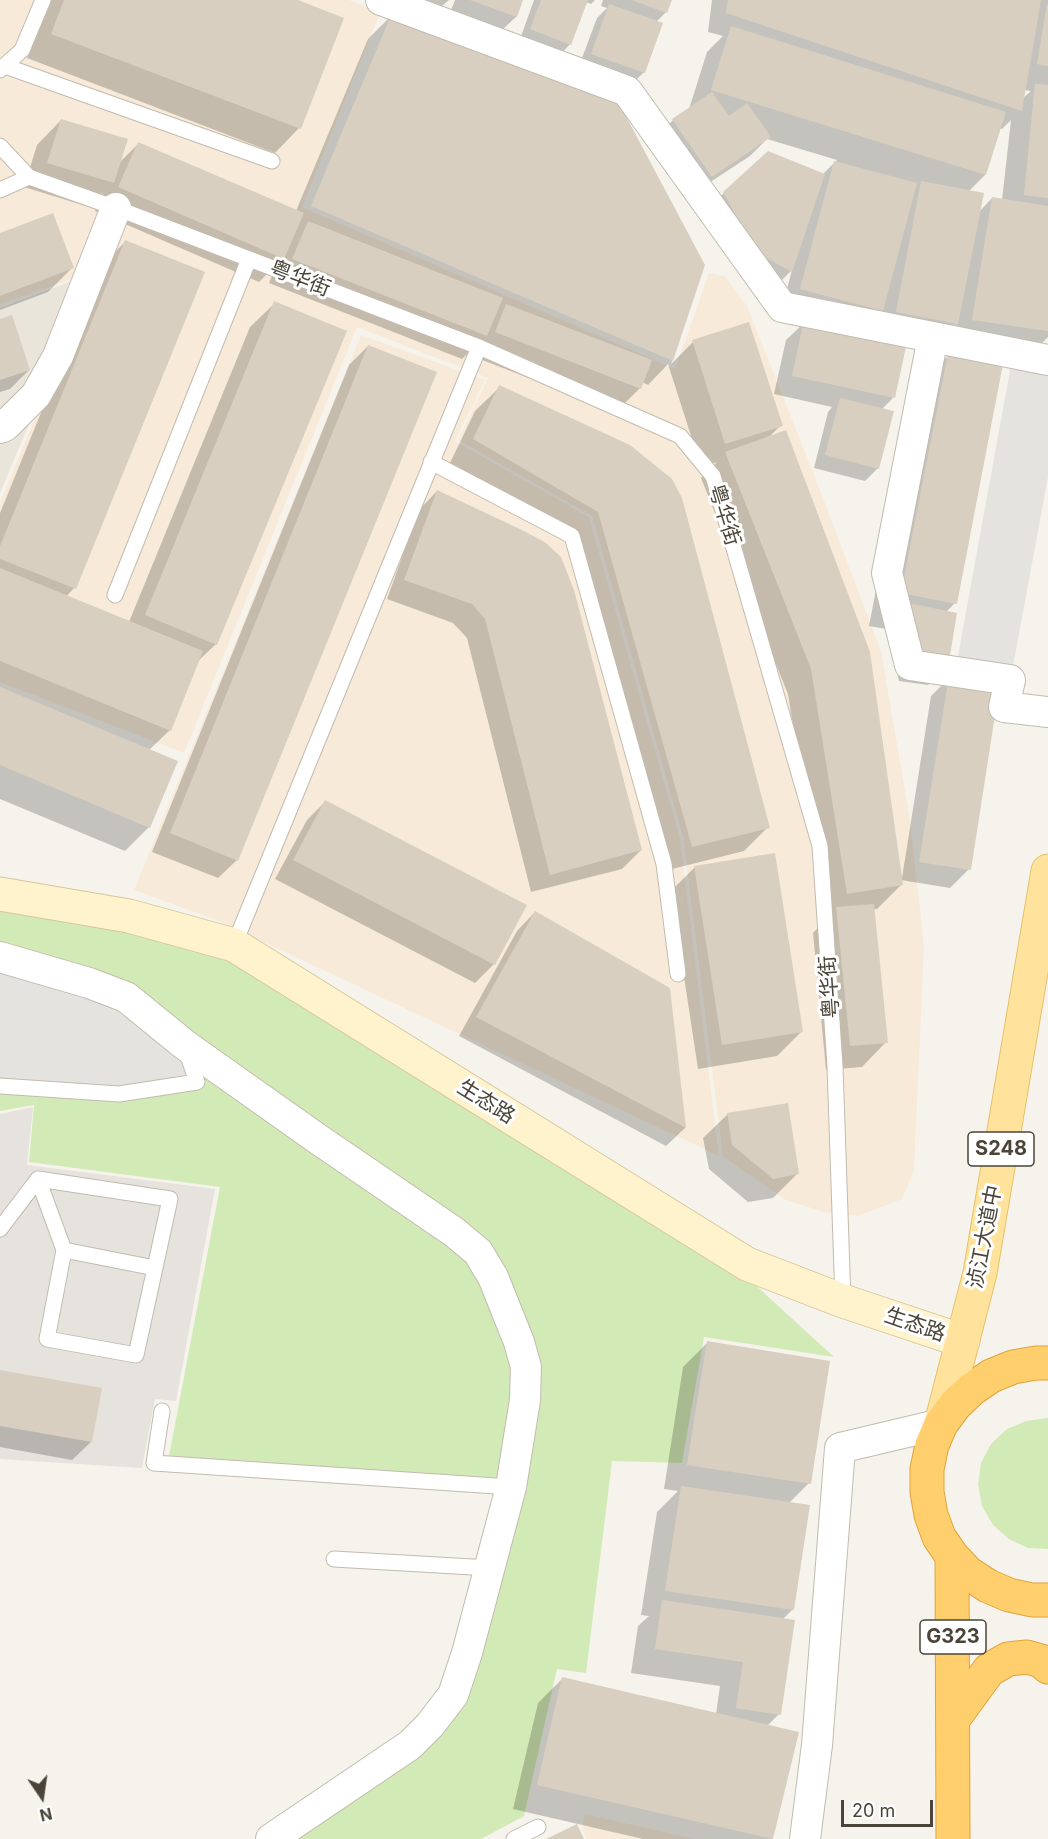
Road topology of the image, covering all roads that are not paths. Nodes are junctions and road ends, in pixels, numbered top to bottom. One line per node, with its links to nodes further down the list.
1 (43, 0): 3 (lane)
2 (381, 0): 10 (street)
3 (2, 68): 5 (lane)
4 (0, 146): 6 (lane, 粤华街)
5 (272, 161)
6 (29, 177): 7 (lane); 8 (lane, 粤华街)
7 (0, 190)
8 (116, 208): 9 (lane, 粤华街); 13 (street)
9 (249, 259): 11 (lane, 粤华街); 15 (lane)
10 (933, 337): 12 (street); 16 (street)
11 (479, 347): 14 (lane); 28 (lane, 粤华街)
12 (1048, 360)
13 (0, 428)
14 (431, 462): 19 (lane); 21 (lane)
15 (115, 595)
16 (1048, 712)
17 (1048, 871): 29 (main road, 浈江大道中 / S248)
18 (0, 894): 19 (street, 生态路)
19 (234, 945): 28 (street, 生态路)
20 (0, 957): 22 (street)
21 (678, 974)
22 (185, 1045): 23 (lane); 33 (street)
23 (0, 1086)
24 (38, 1179): 25 (lane); 26 (lane); 27 (lane)
25 (0, 1229)
26 (64, 1251): 27 (lane); 27 (lane)
27 (156, 1268)
28 (843, 1301): 29 (street, 生态路)
29 (963, 1341): 32 (main road, 浈江大道中 / S248)
30 (1048, 1363): 32 (highway)
31 (162, 1411): 33 (lane)
32 (941, 1424): 34 (highway); 43 (street)
33 (511, 1487): 36 (street)
34 (952, 1556): 37 (highway); 39 (highway, G323)
35 (334, 1559): 36 (lane)
36 (490, 1568): 41 (street)
37 (1048, 1600)
38 (1048, 1667): 39 (highway)
39 (954, 1718): 44 (highway, G323)
40 (538, 1827): 42 (lane)
41 (271, 1839)
42 (514, 1839)
43 (805, 1839)
44 (953, 1839)

